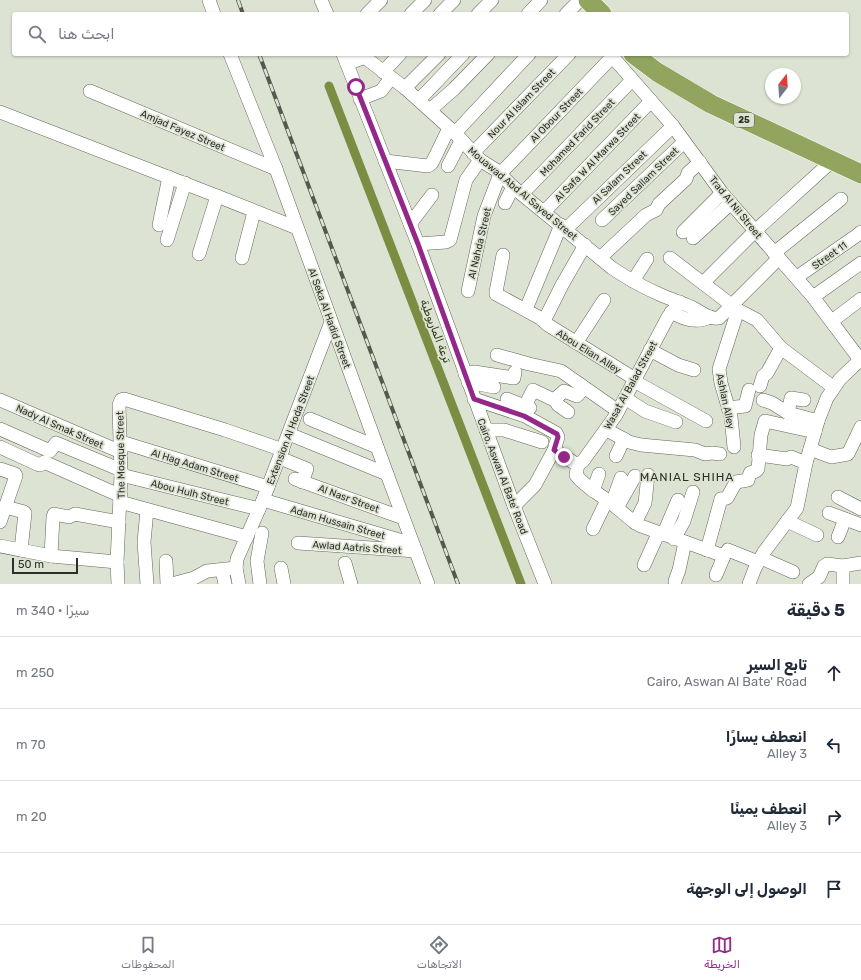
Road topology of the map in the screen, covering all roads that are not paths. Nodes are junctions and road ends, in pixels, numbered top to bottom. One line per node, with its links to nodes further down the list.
1 (209, 0): 8 (street)
2 (381, 0): 9 (street)
3 (425, 0): 10 (street)
4 (454, 0): 11 (street)
5 (492, 0): 12 (street)
6 (542, 0): 13 (street)
7 (579, 8): 14 (highway)
8 (213, 12)
9 (369, 12)
10 (413, 12)
11 (442, 12)
12 (480, 12)
13 (530, 12)
14 (594, 12)
15 (231, 56): 45 (street, Al Seka Al Hadid Street)
16 (367, 56): 26 (street, Mouawad Abd Al Sayed Street); 27 (street, Mouawad Abd Al Sayed Street)
17 (399, 56): 27 (street)
18 (437, 56): 29 (street)
19 (461, 56): 32 (street)
20 (486, 56): 34 (street)
21 (527, 56): 37 (street)
22 (567, 56): 39 (street, Nour Al Islam Street)
23 (611, 56): 28 (street, Trad Al Nil Street); 46 (street, Al Obour Street)
24 (636, 56): 41 (highway, 25)
25 (654, 56): 40 (highway, 25)
26 (345, 59): 31 (street, Cairo, Aswan Al Bate' Road)
27 (387, 75): 29 (street, Mouawad Abd Al Sayed Street); 31 (street)
28 (632, 80): 33 (street, Trad Al Nil Street); 50 (street, Mohamed Farid Street)
29 (405, 88): 32 (street, Mouawad Abd Al Sayed Street)
30 (90, 91): 45 (street, Amjad Fayez Street)
31 (360, 98): 42 (street, Cairo, Aswan Al Bate' Road)
32 (419, 100): 34 (street, Mouawad Abd Al Sayed Street)
33 (651, 101): 36 (street, Trad Al Nil Street); 58 (street, Al Safa W Al Marwa Street)
34 (430, 110): 37 (street, Mouawad Abd Al Sayed Street)
35 (0, 112): 48 (street)
36 (672, 126): 38 (street, Trad Al Nil Street); 62 (street, Al Salam Street)
37 (455, 134): 39 (street, Mouawad Abd Al Sayed Street); 42 (street); 44 (street)
38 (684, 142): 43 (street, Trad Al Nil Street); 59 (street, Sayed Sallam Street)
39 (476, 156): 46 (street, Mouawad Abd Al Sayed Street); 67 (street, Nour Al Islam Street)
40 (861, 159)
41 (833, 160): 47 (highway, 25); 64 (street)
42 (385, 161): 60 (street, Cairo, Aswan Al Bate' Road)
43 (700, 162): 51 (street, Trad Al Nil Street); 73 (street)
44 (448, 166)
45 (276, 169): 63 (street, Al Seka Al Hadid Street)
46 (500, 174): 50 (street, Mouawad Abd Al Sayed Street); 80 (street, Al Nahda Street)
47 (861, 174)
48 (169, 177): 49 (street); 61 (street)
49 (185, 183): 53 (street); 66 (street)
50 (518, 191): 55 (street, Mohamed Farid Street); 58 (street, Mouawad Abd Al Sayed Street)
51 (722, 193): 56 (street, Trad Al Nil Street); 56 (street)
52 (432, 195): 60 (street)
53 (217, 196): 57 (street); 69 (street)
54 (841, 199): 71 (street)
55 (505, 203)
56 (731, 203): 64 (street, Trad Al Nil Street)
57 (254, 212): 63 (street); 72 (street)
58 (544, 212): 62 (street, Mouawad Abd Al Sayed Street)
59 (602, 220)
60 (410, 224): 67 (street, Cairo, Aswan Al Bate' Road)
61 (159, 225)
62 (563, 227): 68 (street, Mouawad Abd Al Sayed Street); 86 (street)
63 (297, 228): 89 (street, Al Seka Al Hadid Street)
64 (755, 231): 71 (street, Trad Al Nil Street); 79 (street)
65 (859, 237): 77 (street, Street 11)
66 (167, 240)
67 (418, 244): 97 (street, Cairo, Aswan Al Bate' Road)
68 (585, 245): 73 (street, Mouawad Abd Al Sayed Street); 87 (street)
69 (199, 254)
70 (503, 255): 86 (street, Abou Elian Alley)
71 (777, 256): 77 (street, Trad Al Nil Street); 85 (street)
72 (242, 258)
73 (600, 258): 78 (street, Mouawad Abd Al Sayed Street)
74 (670, 258): 79 (street)
75 (647, 259): 78 (street)
76 (861, 263): 81 (street)
77 (797, 277): 81 (street, Trad Al Nil Street)
78 (632, 280): 84 (street, Mouawad Abd Al Sayed Street)
79 (703, 283): 85 (street)
80 (468, 291)
81 (813, 297): 88 (street, Trad Al Nil Street)
82 (861, 299): 88 (street)
83 (604, 300): 90 (street)
84 (675, 307): 85 (street, Mouawad Abd Al Sayed Street); 92 (street, Wasat Al Balad Street)
85 (736, 308): 91 (street); 109 (street, Ashlan Alley)
86 (526, 309): 87 (street, Abou Elian Alley)
87 (544, 321): 90 (street, Abou Elian Alley)
88 (832, 321): 94 (street, Trad Al Nil Street)
89 (331, 322): 122 (street, Extension Al Hoda Street); 127 (street, Al Seka Al Hadid Street)
90 (576, 343): 98 (street, Abou Elian Alley)
91 (781, 348): 100 (street); 109 (street)
92 (650, 350): 95 (street); 98 (street, Wasat Al Balad Street)
93 (497, 355): 101 (street)
94 (861, 360): 100 (street)
95 (694, 370)
96 (515, 372): 97 (street)
97 (467, 378): 99 (street); 103 (street, Cairo, Aswan Al Bate' Road)
98 (634, 380): 102 (street, Wasat Al Balad Street); 115 (street, Abou Elian Alley)
99 (494, 387)
100 (833, 387): 117 (street)
101 (584, 388): 104 (street); 110 (street)
102 (625, 398): 110 (street, Wasat Al Balad Street); 116 (street)
103 (474, 399): 120 (street, Cairo, Aswan Al Bate' Road); 130 (street)
104 (555, 399): 106 (street); 111 (street)
105 (0, 400): 126 (street, Nady Al Smak Street)
106 (507, 400)
107 (763, 400): 112 (street)
108 (804, 400): 112 (street)
109 (728, 408): 128 (street, Ashlan Alley)
110 (618, 411): 121 (street, Wasat Al Balad Street)
111 (568, 412)
112 (788, 413): 117 (street)
113 (310, 419): 127 (street)
114 (861, 419): 118 (street)
115 (706, 421)
116 (676, 422)
117 (817, 426): 129 (street); 133 (street)
118 (861, 426): 129 (street)
119 (0, 429): 138 (street, Abou Hulh Street)
120 (486, 430): 124 (street); 153 (street, Cairo, Aswan Al Bate' Road)
121 (607, 430): 123 (street); 136 (street, Wasat Al Balad Street)
122 (289, 434): 131 (street, Extension Al Hoda Street); 139 (street)
123 (624, 440): 132 (street); 134 (street)
124 (542, 442)
125 (0, 447): 148 (street)
126 (121, 447): 131 (street, The Mosque Street); 138 (street, The Mosque Street); 144 (street, Al Hag Adam Street)
127 (377, 447): 139 (street, Al Seka Al Hadid Street)
128 (734, 447)
129 (810, 449): 135 (street)
130 (554, 450): 136 (street); 153 (street)
131 (281, 454): 144 (street, Extension Al Hoda Street); 157 (street, Al Nasr Street)
132 (720, 454)
133 (758, 455): 135 (street); 174 (street)
134 (616, 456)
135 (806, 463): 159 (street)
136 (578, 464): 145 (street)
137 (0, 469): 152 (street)
138 (121, 472): 148 (street, The Mosque Street); 150 (street, Abou Hulh Street)
139 (387, 474): 157 (street, Al Seka Al Hadid Street)
140 (599, 474): 145 (street)
141 (648, 475): 162 (street)
142 (635, 476): 151 (street)
143 (621, 478): 151 (street)
144 (268, 487): 150 (street, Extension Al Hoda Street)
145 (593, 491): 151 (street)
146 (693, 492): 168 (street)
147 (838, 497): 154 (street)
148 (121, 499): 155 (street); 161 (street, The Mosque Street)
149 (678, 500): 168 (street)
150 (261, 504): 167 (street, Extension Al Hoda Street); 172 (street, Adam Hussain Street)
151 (612, 504): 162 (street); 164 (street)
152 (4, 505): 160 (street); 173 (street)
153 (514, 506): 200 (street, Cairo, Aswan Al Bate' Road)
154 (861, 509)
155 (147, 510): 167 (street); 191 (street)
156 (830, 513): 158 (street)
157 (403, 518): 172 (street, Al Seka Al Hadid Street)
158 (845, 519): 163 (street); 169 (street)
159 (787, 521): 166 (street); 177 (street)
160 (0, 522)
161 (119, 522): 175 (street); 179 (street, The Mosque Street)
162 (635, 523): 168 (street)
163 (861, 525)
164 (593, 529)
165 (262, 533): 196 (street)
166 (808, 535)
167 (247, 537): 184 (street, Extension Al Hoda Street)
168 (670, 537): 174 (street); 182 (street); 189 (street)
169 (838, 538)
170 (298, 543): 172 (street, Awlad Aatris Street)
171 (0, 546): 173 (street)
172 (414, 548): 199 (street, Al Seka Al Hadid Street)
173 (21, 550): 175 (street)
174 (707, 550): 176 (street)
175 (50, 556): 179 (street)
176 (724, 556): 177 (street); 188 (street)
177 (760, 560): 187 (street); 201 (street)
178 (166, 561): 192 (street)
179 (117, 562): 190 (street, The Mosque Street)
180 (861, 563): 183 (street)
181 (345, 564): 198 (street)
182 (644, 565)
183 (843, 566): 202 (street); 203 (street)
184 (236, 568): 186 (street); 195 (street)
185 (282, 568): 197 (street)
186 (222, 570): 193 (street); 194 (street)
187 (793, 572)
188 (716, 575)
189 (675, 581)
190 (118, 584)
191 (147, 584)
192 (167, 584)
193 (172, 584)
194 (225, 584)
195 (239, 584)
196 (260, 584)
197 (284, 584)
198 (351, 584)
199 (426, 584)
200 (545, 584)
201 (749, 584)
202 (809, 584)
203 (843, 584)

